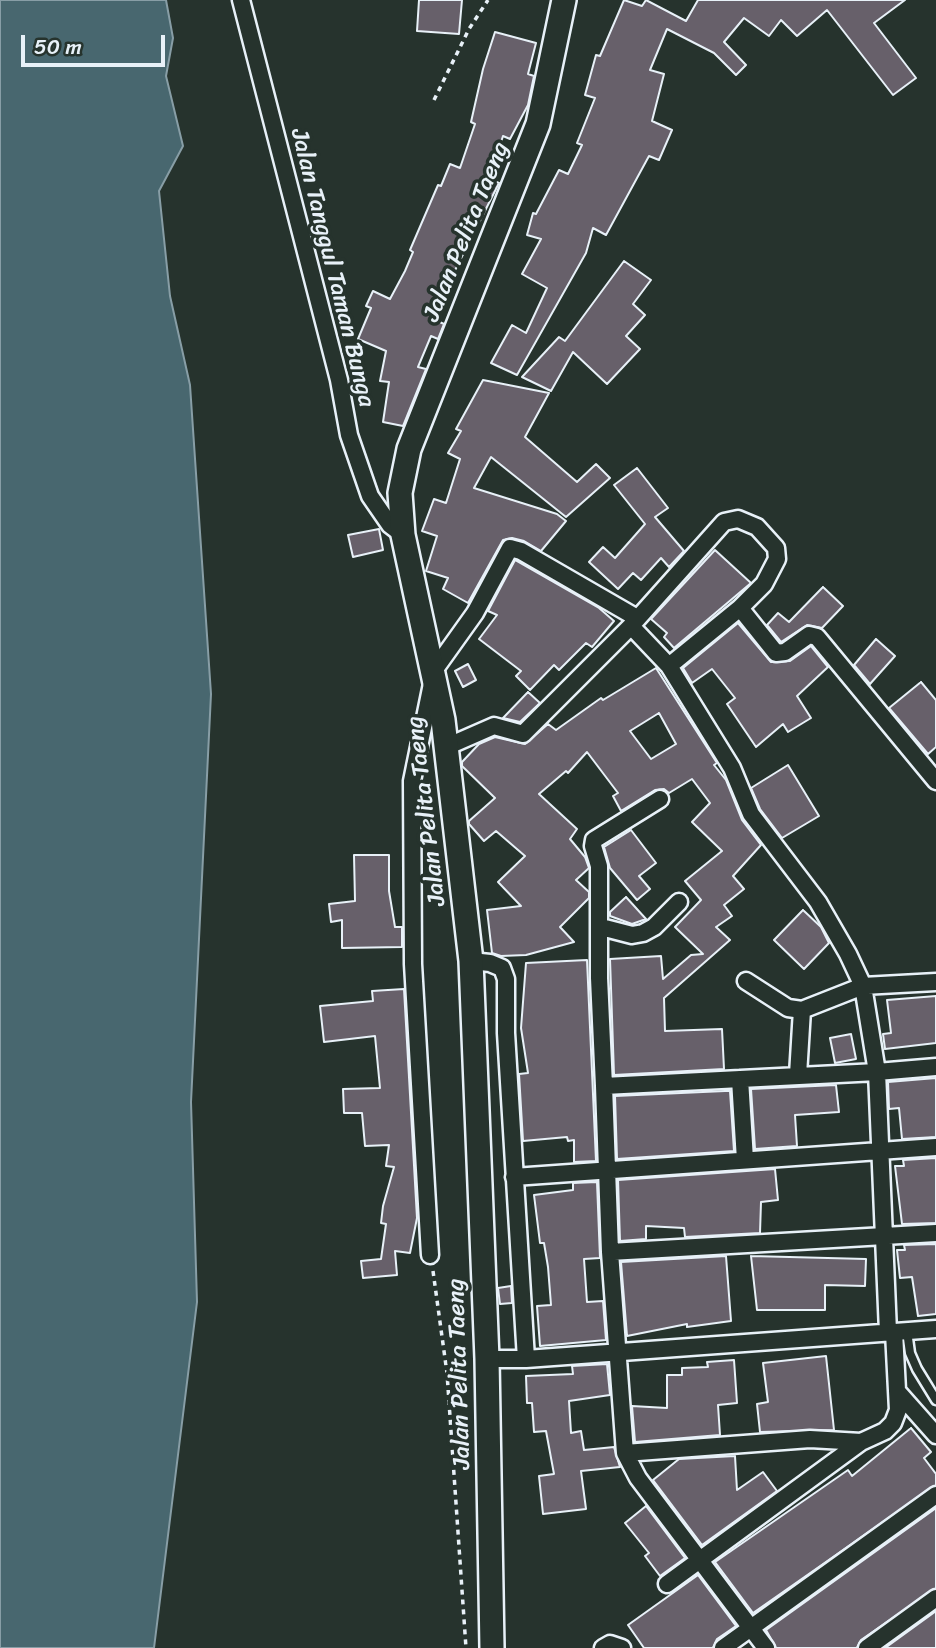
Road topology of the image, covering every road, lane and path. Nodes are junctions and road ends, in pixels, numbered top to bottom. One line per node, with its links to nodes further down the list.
1 (241, 0): 5 (street, Jalan Tanggul Taman Bunga)
2 (488, 0): 4 (path)
3 (564, 0): 5 (street, Jalan Pelita Taeng)
4 (434, 100)
5 (403, 535): 9 (street, Jalan Pelita Taeng)
6 (740, 608): 7 (street); 8 (street); 11 (street)
7 (634, 622): 8 (street); 9 (street); 10 (street)
8 (669, 666): 18 (street)
9 (435, 669): 10 (street, Jalan Pelita Taeng); 33 (street)
10 (446, 747): 15 (street, Jalan Pelita Taeng)
11 (936, 781)
12 (660, 799): 14 (street)
13 (679, 902): 14 (street)
14 (601, 927): 24 (street)
15 (471, 961): 29 (street); 37 (street, Jalan Pelita Taeng)
16 (746, 981): 19 (street)
17 (936, 982): 18 (street)
18 (863, 986): 19 (street); 21 (street)
19 (802, 1010): 22 (street)
20 (936, 1067): 21 (street)
21 (877, 1072): 22 (street); 26 (street)
22 (798, 1075): 23 (street)
23 (740, 1079): 24 (street); 27 (street)
24 (604, 1087): 28 (street)
25 (936, 1147): 26 (street)
26 (881, 1150): 27 (street); 31 (street)
27 (745, 1160): 28 (street)
28 (608, 1169): 29 (street); 32 (street)
29 (514, 1177): 38 (street)
30 (936, 1233): 31 (street)
31 (885, 1236): 32 (street); 35 (street)
32 (610, 1252): 36 (street)
33 (430, 1255): 49 (path)
34 (936, 1329): 35 (street)
35 (897, 1332): 36 (street); 39 (street); 40 (lane)
36 (618, 1352): 38 (street); 43 (street)
37 (487, 1359): 38 (street); 50 (street, Jalan Pelita Taeng)
38 (526, 1359)
39 (897, 1391): 41 (street); 42 (street)
40 (936, 1400)
41 (936, 1435)
42 (861, 1442): 43 (street); 45 (street)
43 (625, 1452): 45 (street)
44 (936, 1495): 48 (street)
45 (702, 1559): 46 (street); 48 (street)
46 (667, 1584)
47 (936, 1598): 55 (street)
48 (751, 1627): 53 (street); 54 (street)
49 (466, 1648)
50 (492, 1648)
51 (603, 1648): 52 (street)
52 (622, 1648)
53 (723, 1648)
54 (766, 1648)
55 (867, 1648)

